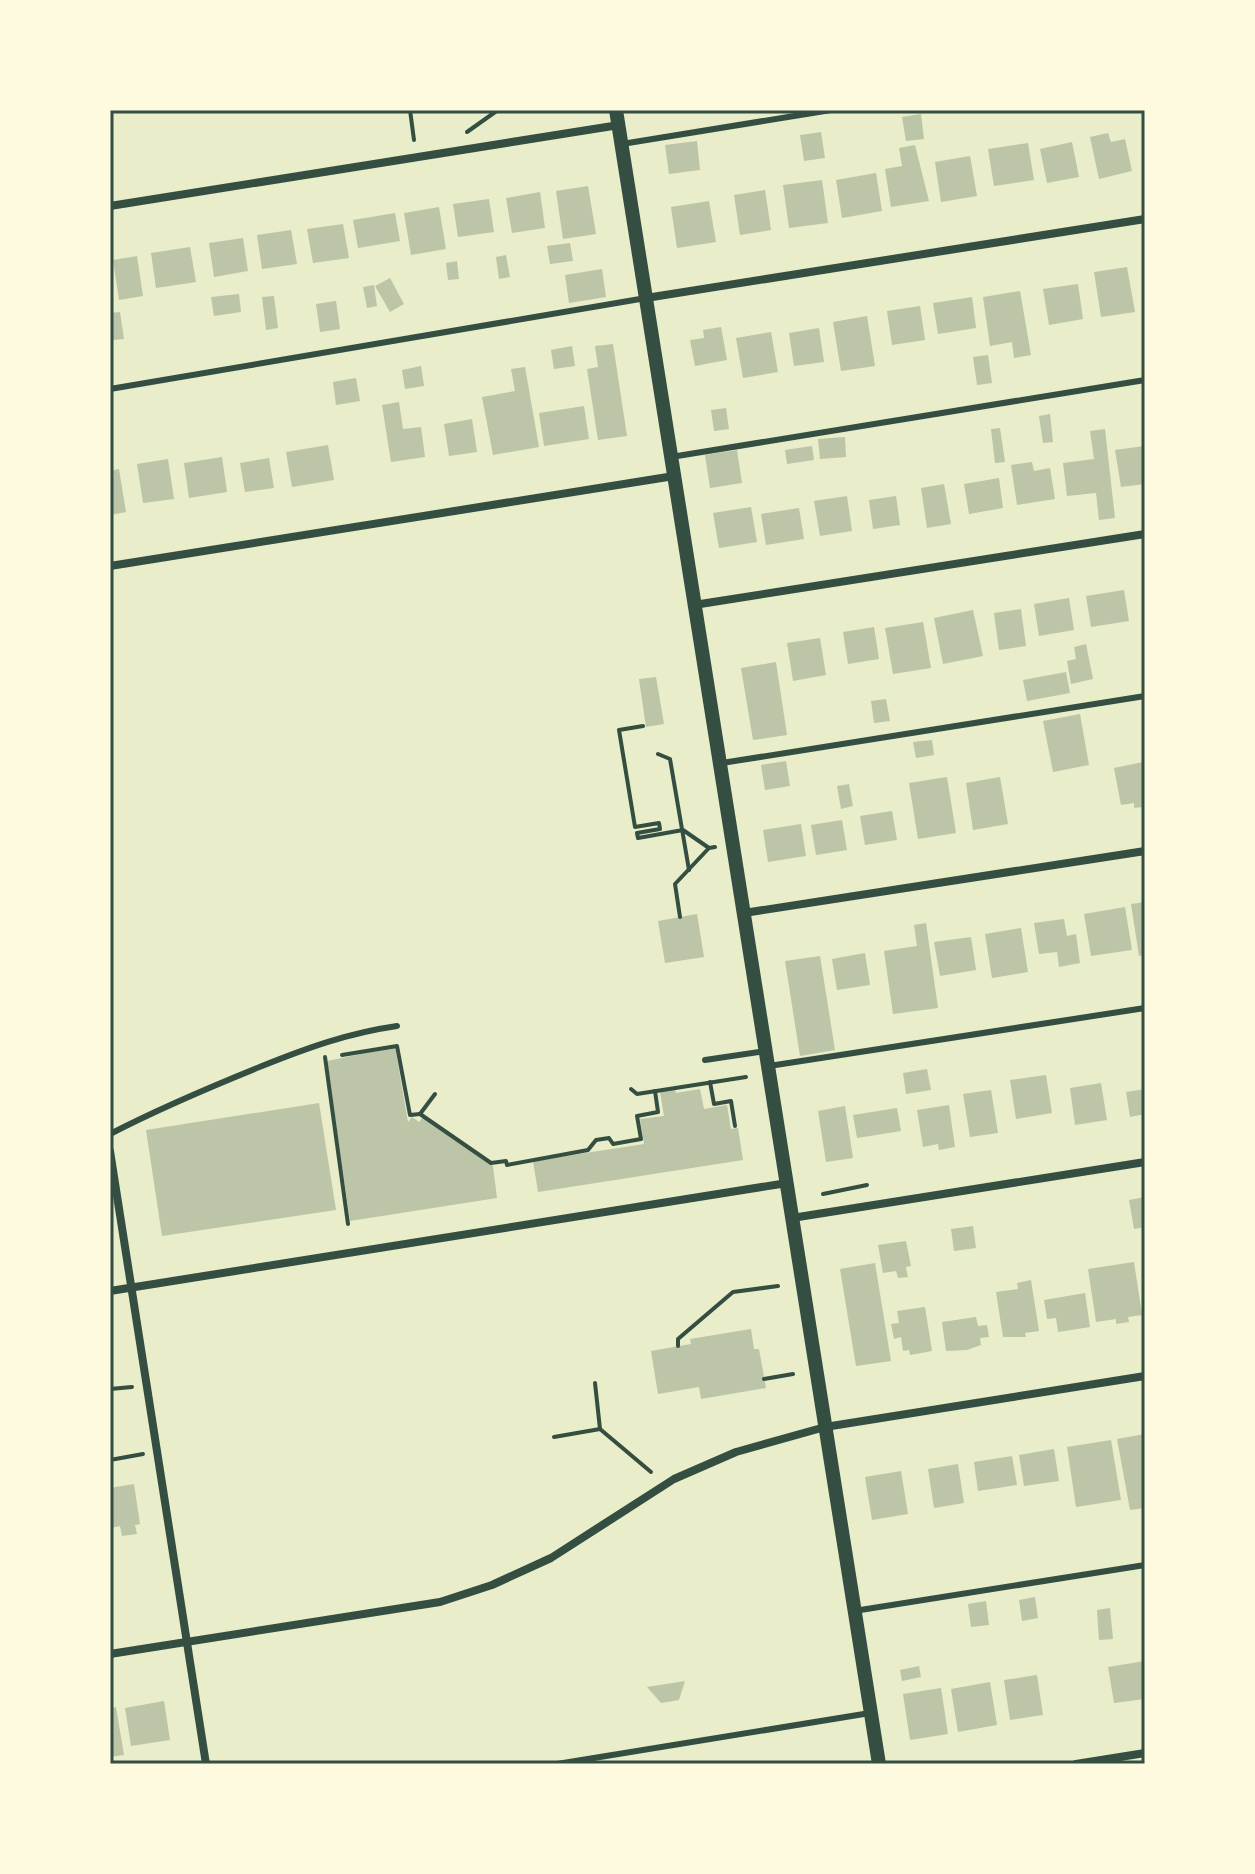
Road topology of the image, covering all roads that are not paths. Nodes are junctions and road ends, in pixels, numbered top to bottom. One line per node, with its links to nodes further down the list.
1 (831, 110): 3 (lane)
2 (618, 118): 3 (street); 4 (street)
3 (622, 144): 6 (street)
4 (110, 206)
5 (1145, 219): 6 (street)
6 (646, 298): 8 (lane); 9 (street)
7 (1145, 380): 9 (lane)
8 (110, 389)
9 (671, 457): 10 (street)
10 (674, 476): 12 (street); 13 (street)
11 (1145, 534): 13 (street)
12 (110, 566)
13 (694, 605): 15 (street)
14 (1145, 696): 15 (lane)
15 (720, 764): 17 (street)
16 (1145, 851): 17 (street)
17 (744, 913): 20 (street)
18 (1145, 1008): 22 (lane)
19 (397, 1026): 23 (lane)
20 (766, 1051): 21 (lane); 22 (street)
21 (705, 1060)
22 (768, 1066): 26 (street)
23 (110, 1134)
24 (110, 1151): 28 (street)
25 (1145, 1162): 27 (street)
26 (787, 1183): 27 (street); 28 (street)
27 (792, 1218): 31 (street)
28 (132, 1287): 29 (street); 34 (street)
29 (110, 1291)
30 (1145, 1376): 31 (street)
31 (825, 1427): 33 (street); 34 (street)
32 (1145, 1565): 33 (lane)
33 (854, 1611): 36 (street)
34 (187, 1642): 35 (street); 38 (street)
35 (110, 1654)
36 (870, 1713): 39 (lane); 40 (street)
37 (1145, 1753): 41 (street)
38 (206, 1764)
39 (557, 1764)
40 (879, 1764)
41 (1076, 1764)

